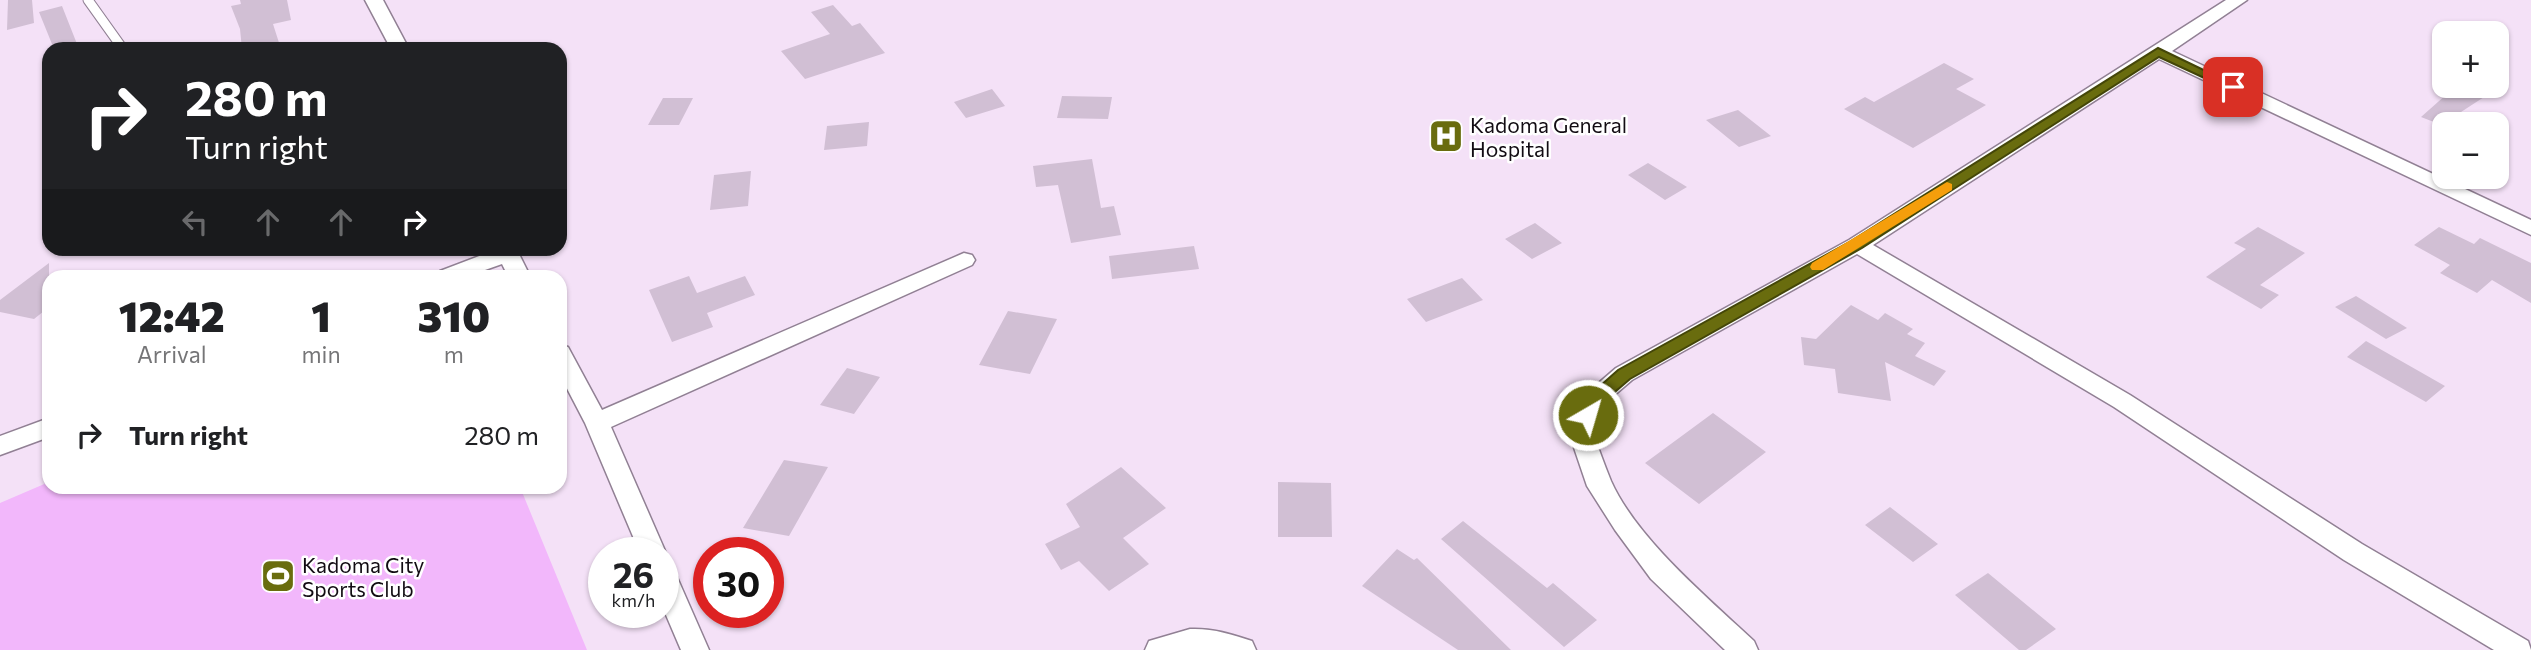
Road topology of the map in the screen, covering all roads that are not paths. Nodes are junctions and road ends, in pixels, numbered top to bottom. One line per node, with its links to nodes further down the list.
1 (88, 0): 4 (lane)
2 (374, 0): 5 (street)
3 (2238, 0): 6 (street)
4 (118, 42)
5 (396, 42)
6 (2158, 51): 7 (street); 8 (street)
7 (2531, 228)
8 (1857, 245): 21 (street); 22 (street)
9 (494, 256): 11 (street)
10 (964, 260): 13 (street)
11 (462, 270)
12 (567, 367): 13 (street)
13 (597, 423): 16 (street)
14 (42, 430): 15 (street)
15 (0, 446)
16 (646, 537)
17 (679, 613): 18 (street)
18 (695, 650)
19 (1160, 650): 20 (street)
20 (1242, 650)
21 (1744, 650)
22 (2518, 650)

